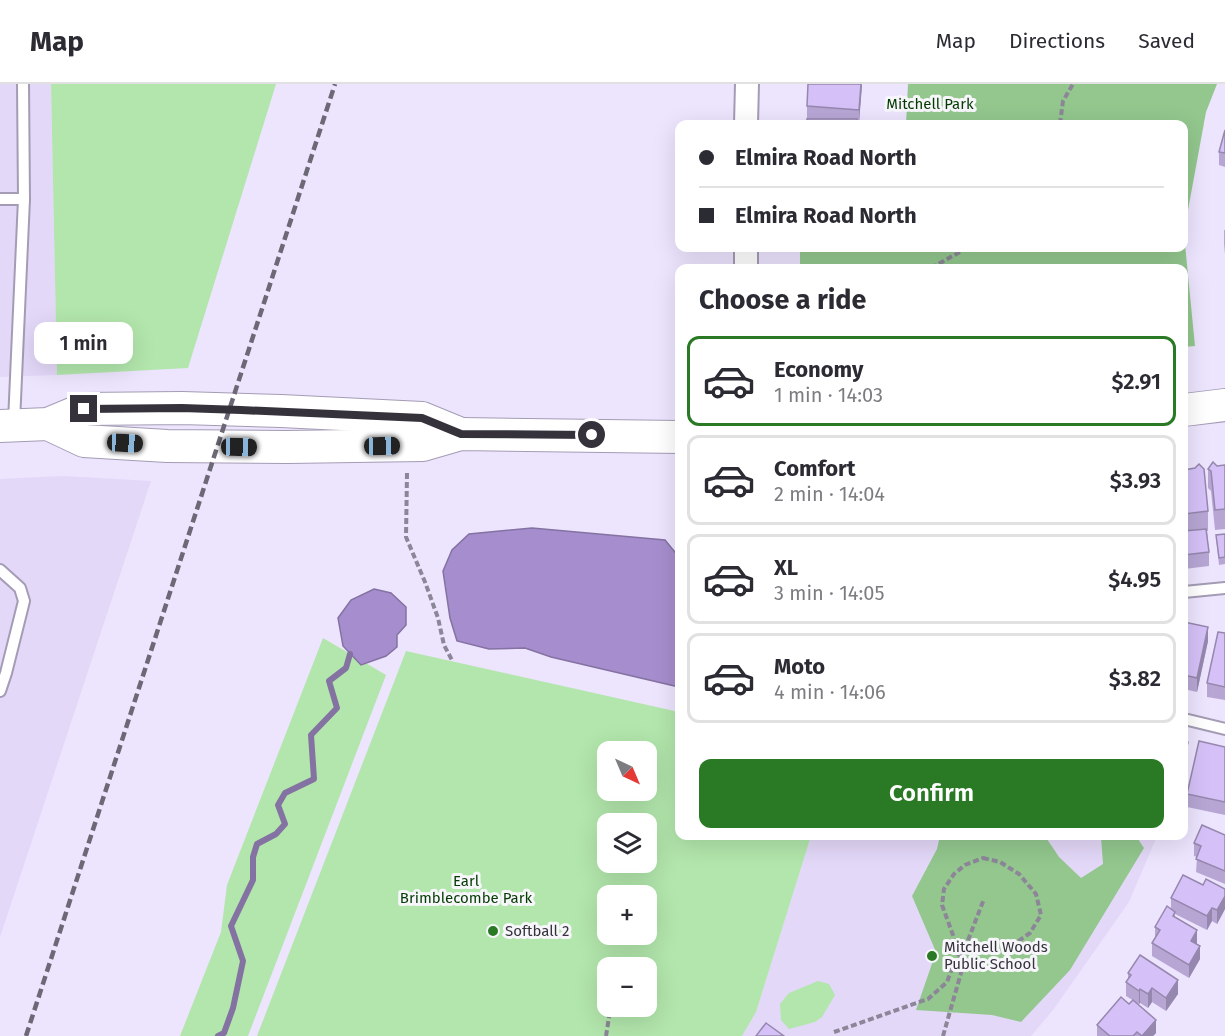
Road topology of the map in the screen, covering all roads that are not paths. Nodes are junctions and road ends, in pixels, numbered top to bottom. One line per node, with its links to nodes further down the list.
1 (23, 84): 4 (lane)
2 (747, 84): 3 (street)
3 (746, 120)
4 (24, 199): 5 (lane); 8 (lane)
5 (0, 200)
6 (1225, 405): 7 (main road)
7 (1188, 410)
8 (7, 426): 9 (main road)
9 (675, 437)
10 (0, 570): 13 (lane)
11 (1225, 588): 12 (lane)
12 (1188, 592)
13 (0, 691)
14 (1188, 721): 15 (lane)
15 (1225, 729)

